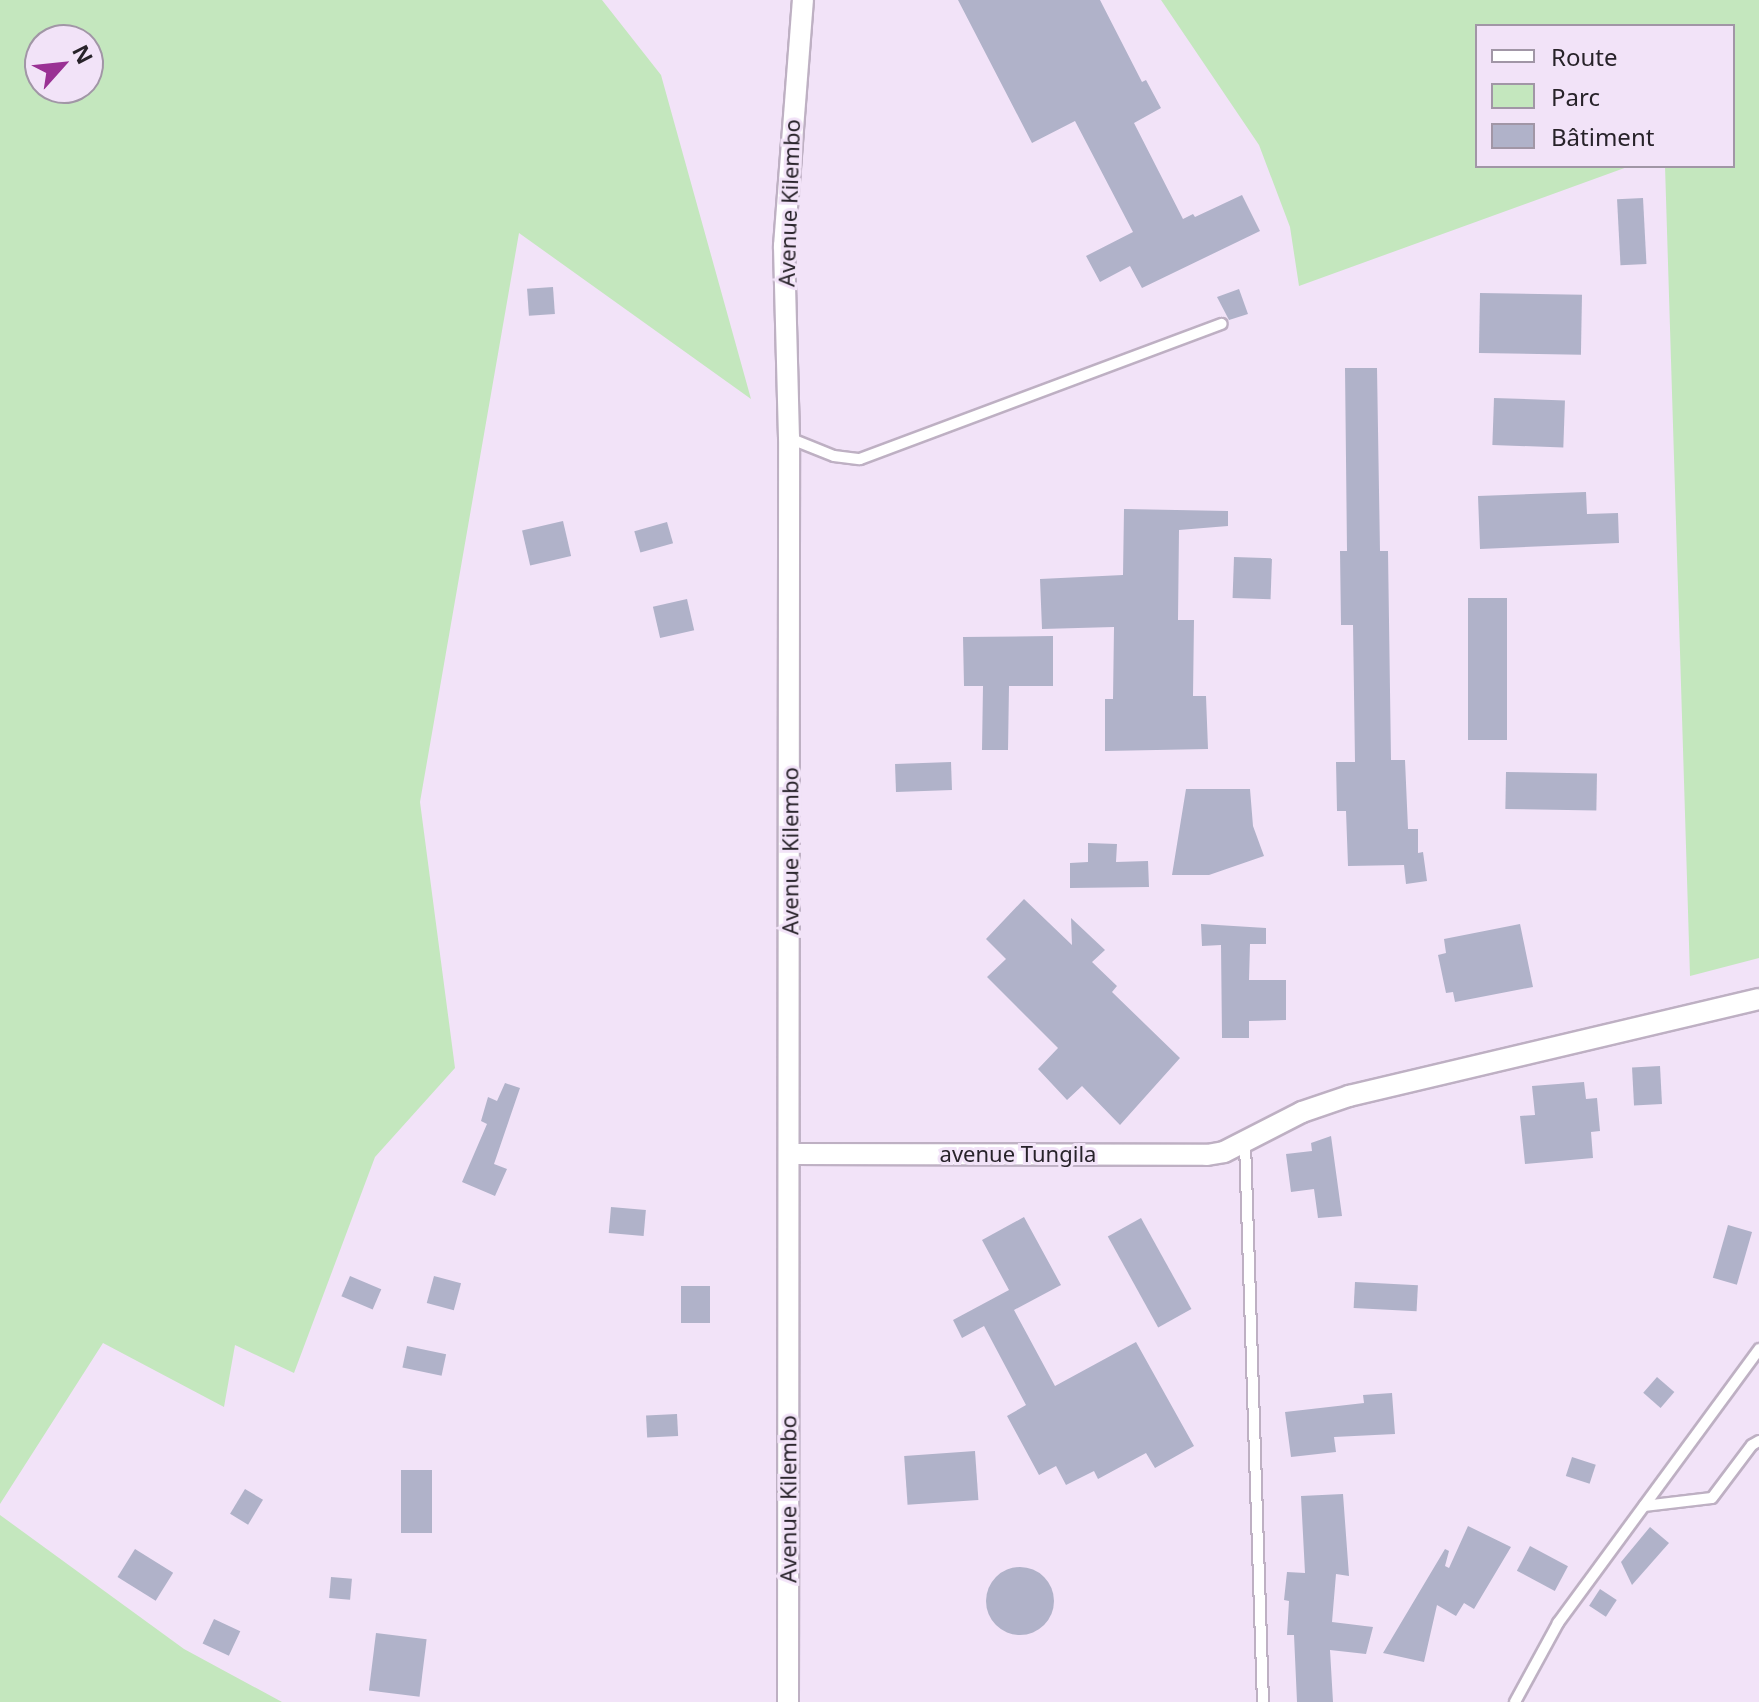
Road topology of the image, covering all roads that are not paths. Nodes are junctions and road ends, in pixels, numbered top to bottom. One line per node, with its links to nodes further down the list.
1 (803, 0): 3 (street, Avenue Kilembo)
2 (1222, 324): 3 (lane)
3 (789, 438): 6 (street, Avenue Kilembo)
4 (1759, 999): 5 (street, avenue Tungila)
5 (1245, 1143): 6 (street, avenue Tungila); 11 (lane)
6 (790, 1154): 10 (street, Avenue Kilembo)
7 (1759, 1349): 9 (lane)
8 (1759, 1441): 9 (lane)
9 (1644, 1506): 12 (lane)
10 (788, 1702)
11 (1263, 1702)
12 (1515, 1702)

